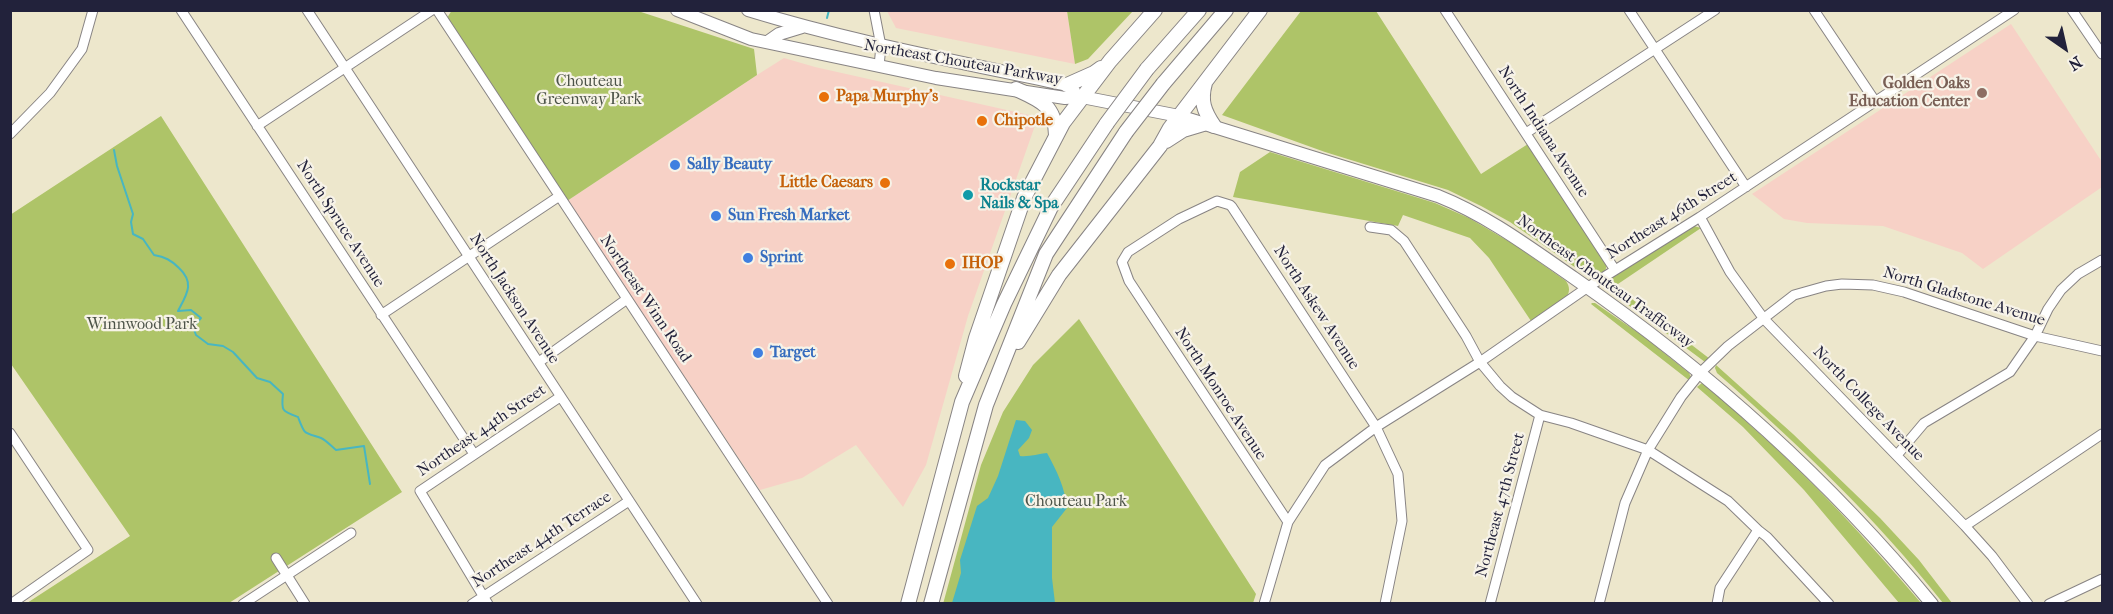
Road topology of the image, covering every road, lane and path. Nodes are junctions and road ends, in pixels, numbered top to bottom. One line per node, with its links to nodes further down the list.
1 (93, 10): 36 (street)
2 (181, 10): 34 (street, North Spruce Avenue)
3 (307, 10): 26 (street, North Jackson Avenue)
4 (432, 10): 26 (street)
5 (437, 10): 40 (street, Northeast Winn Road)
6 (677, 10): 20 (main road, Northeast Chouteau Parkway)
7 (747, 10): 19 (main road, Northeast Chouteau Parkway)
8 (874, 10): 21 (street)
9 (1155, 10): 24 (highway)
10 (1199, 10): 57 (highway, bridge)
11 (1226, 10): 58 (highway, bridge)
12 (1260, 10): 27 (highway)
13 (1445, 10): 35 (street, North Indiana Avenue)
14 (1629, 10): 22 (street)
15 (1715, 10): 22 (street)
16 (1814, 10): 31 (street)
17 (2072, 10): 23 (street)
18 (2007, 12): 31 (street, Northeast 46th Street)
19 (803, 27): 20 (main road); 21 (main road, Northeast Chouteau Parkway)
20 (769, 41): 25 (main road, Northeast Chouteau Parkway)
21 (881, 46): 25 (street); 28 (main road, Northeast Chouteau Parkway)
22 (1655, 49): 35 (street); 39 (street)
23 (2103, 54)
24 (1110, 61): 28 (highway); 30 (highway)
25 (879, 66): 29 (main road, Northeast Chouteau Parkway)
26 (344, 68): 34 (street); 43 (street, North Jackson Avenue)
27 (1206, 81): 32 (highway); 33 (highway)
28 (1067, 85): 30 (main road, Northeast Chouteau Parkway)
29 (1016, 89): 30 (main road, Northeast Chouteau Parkway); 37 (highway)
30 (1082, 97): 32 (main road, Northeast Chouteau Trafficway); 37 (highway)
31 (1875, 101): 39 (street, Northeast 46th Street)
32 (1179, 116): 33 (main road, Northeast Chouteau Trafficway); 38 (highway)
33 (1209, 125): 38 (highway); 47 (main road, Northeast Chouteau Trafficway)
34 (257, 126): 49 (street, North Spruce Avenue)
35 (1526, 133): 45 (street, North Indiana Avenue)
36 (10, 134)
37 (1056, 135): 57 (highway)
38 (1160, 146): 58 (highway)
39 (1746, 187): 41 (street, Northeast 46th Street)
40 (558, 197): 43 (street); 48 (street, Northeast Winn Road)
41 (1700, 217): 45 (street, Northeast 46th Street); 50 (street, North College Avenue)
42 (1370, 226): 54 (street)
43 (468, 257): 49 (street); 53 (street, North Jackson Avenue)
44 (2103, 260): 51 (street)
45 (1615, 270): 47 (street, Northeast 46th Street)
46 (1129, 281): 60 (street, North Askew Avenue); 67 (street, North Monroe Avenue)
47 (1588, 287): 54 (street, Northeast 46th Street); 55 (main road, Northeast Chouteau Trafficway)
48 (627, 299): 53 (street, Northeast 44th Street); 80 (street, Northeast Winn Road)
49 (381, 315): 64 (street, North Spruce Avenue)
50 (1764, 319): 51 (street, North Gladstone Avenue); 55 (street, North Gladstone Avenue); 65 (street, North College Avenue)
51 (2035, 336): 52 (street, North Gladstone Avenue); 65 (street)
52 (2103, 351)
53 (539, 362): 56 (street, North Jackson Avenue)
54 (1480, 362): 59 (street); 60 (street, Northeast 46th Street)
55 (1701, 372): 63 (street, North Gladstone Avenue); 89 (main road, Northeast Chouteau Trafficway)
56 (560, 397): 64 (street, Northeast 44th Street); 66 (street, North Jackson Avenue)
57 (962, 402): 81 (highway)
58 (986, 405): 82 (highway)
59 (1540, 415): 63 (street); 85 (street, Northeast 47th Street)
60 (1376, 427): 67 (street, Northeast 46th Street); 84 (street, North Askew Avenue)
61 (10, 433): 75 (street)
62 (2103, 434): 68 (street)
63 (1648, 450): 69 (street); 86 (street, North Gladstone Avenue)
64 (474, 454): 74 (street, Northeast 44th Street)
65 (1897, 455): 68 (street, North College Avenue)
66 (629, 501): 74 (street, Northeast 44th Terrace); 79 (street, North Jackson Avenue)
67 (1288, 522): 83 (street, Northeast 46th Street)
68 (1965, 526): 90 (street, North College Avenue)
69 (1758, 530): 87 (street); 88 (street)
70 (351, 533): 72 (street)
71 (276, 558): 72 (street)
72 (286, 576): 76 (street); 77 (street)
73 (2103, 579): 91 (street)
74 (486, 600): 78 (street, Northeast 44th Terrace)
75 (11, 603)
76 (243, 603)
77 (305, 603)
78 (472, 603)
79 (697, 603)
80 (828, 603)
81 (908, 603)
82 (932, 603)
83 (1264, 603)
84 (1385, 603)
85 (1490, 603)
86 (1599, 603)
87 (1717, 603)
88 (1829, 603)
89 (1932, 603)
90 (2028, 603)
91 (2049, 603)

